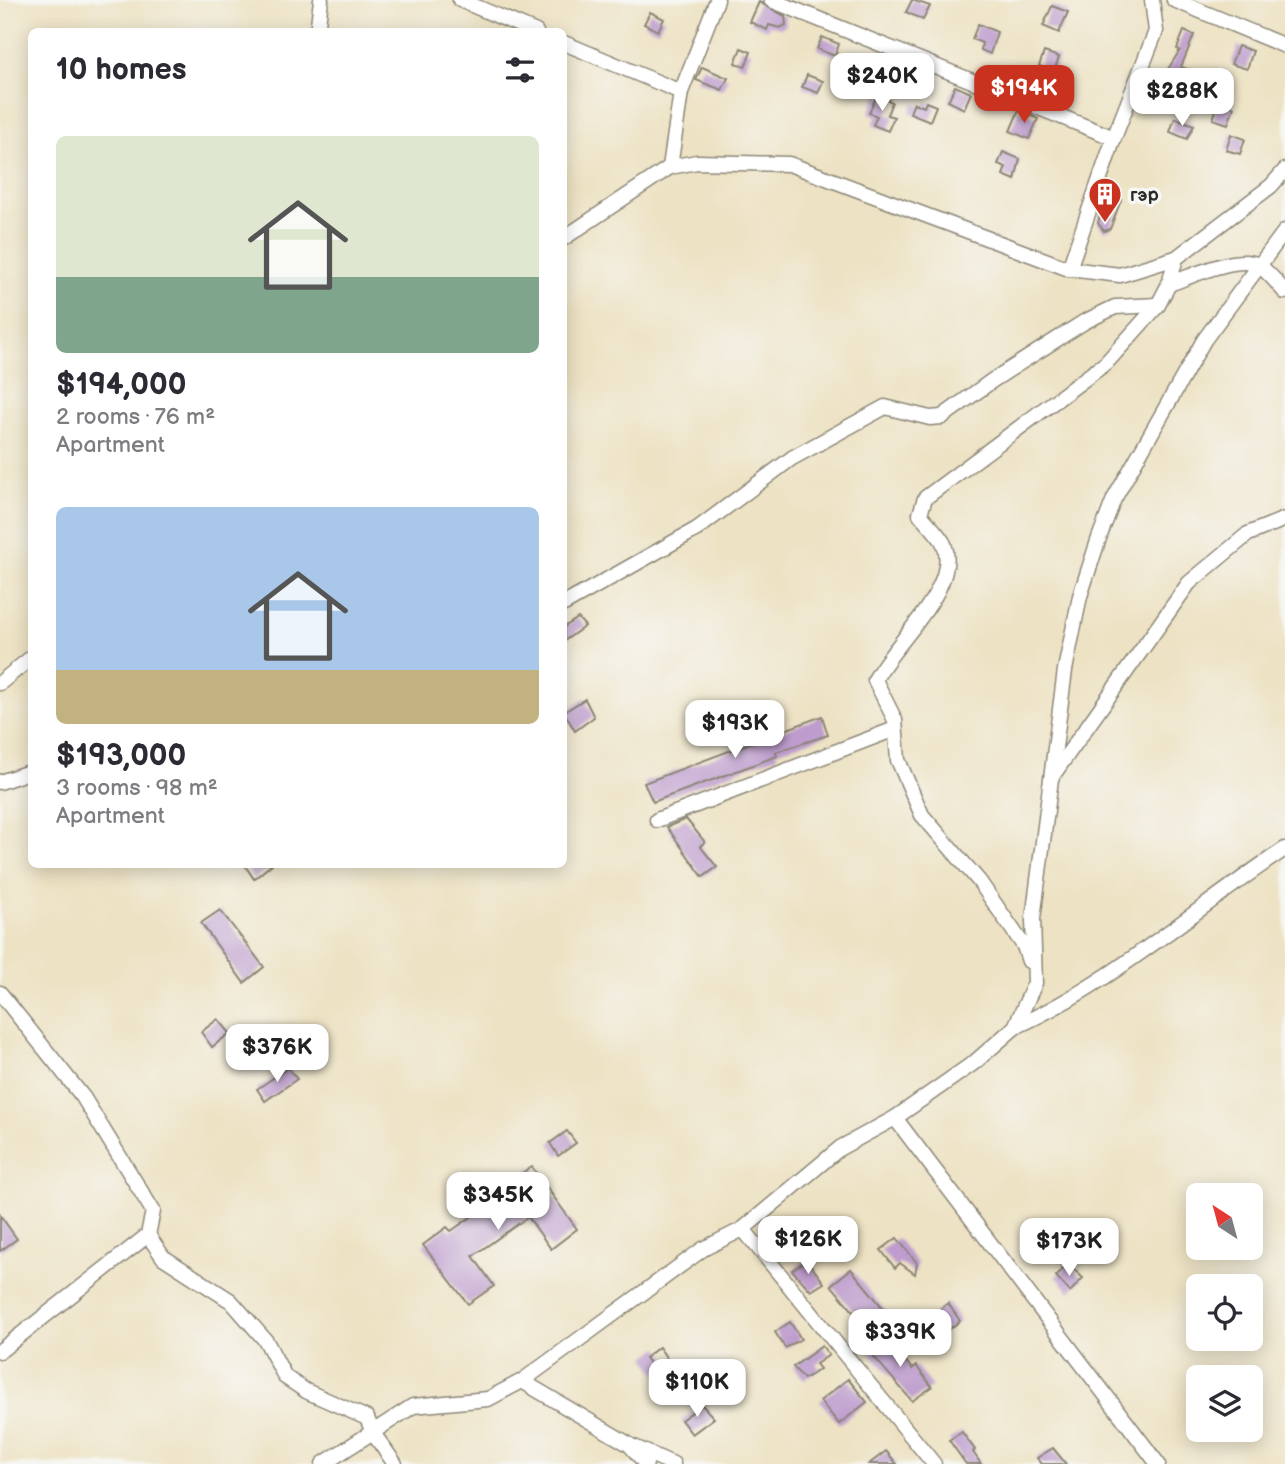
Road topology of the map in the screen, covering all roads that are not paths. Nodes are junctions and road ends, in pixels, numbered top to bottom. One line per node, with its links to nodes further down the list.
1 (321, 0): 7 (street)
2 (460, 0): 8 (street)
3 (717, 0): 11 (street)
4 (771, 0): 12 (street)
5 (1152, 0): 12 (street)
6 (1174, 0): 10 (street)
7 (318, 28)
8 (526, 28)
9 (567, 44): 11 (street)
10 (1285, 46)
11 (681, 92): 13 (street)
12 (1114, 138): 19 (street)
13 (670, 167): 16 (street); 19 (street)
14 (1285, 170): 17 (street)
15 (1285, 232): 18 (street)
16 (567, 236)
17 (1176, 258): 19 (street); 20 (street)
18 (1259, 266): 20 (street); 21 (street); 29 (street)
19 (1069, 269)
20 (1169, 284): 22 (street)
21 (1285, 292)
22 (1158, 305): 24 (street); 27 (street)
23 (1285, 519): 29 (street)
24 (567, 602)
25 (28, 660): 26 (street)
26 (0, 683)
27 (895, 729): 31 (street); 33 (street)
28 (28, 772): 30 (street)
29 (1050, 779): 33 (street)
30 (0, 782)
31 (657, 820)
32 (1285, 849): 35 (street)
33 (1035, 983): 35 (street)
34 (0, 993): 38 (street)
35 (1014, 1027): 36 (street)
36 (895, 1118): 37 (street); 48 (street)
37 (743, 1229): 40 (street); 47 (street)
38 (148, 1235): 39 (street); 41 (street)
39 (0, 1351)
40 (522, 1381): 41 (street); 42 (street)
41 (373, 1433): 43 (street); 44 (street)
42 (630, 1445): 45 (street); 46 (street)
43 (323, 1464)
44 (395, 1464)
45 (646, 1464)
46 (673, 1464)
47 (934, 1464)
48 (1158, 1464)

